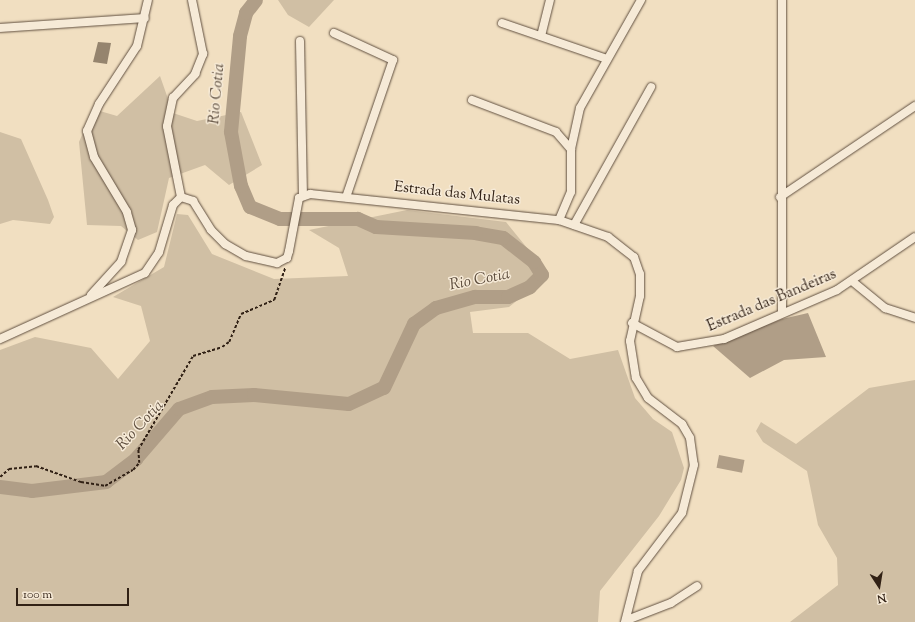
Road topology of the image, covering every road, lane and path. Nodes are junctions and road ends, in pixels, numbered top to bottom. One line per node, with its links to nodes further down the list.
1 (148, 0): 6 (street)
2 (192, 0): 18 (street)
3 (550, 0): 10 (street)
4 (641, 0): 12 (street)
5 (782, 0): 20 (street)
6 (145, 18): 8 (street); 26 (street)
7 (502, 23): 10 (street)
8 (0, 28)
9 (334, 33): 19 (street)
10 (541, 36): 12 (street)
11 (300, 41): 17 (street)
12 (607, 59): 16 (street)
13 (651, 87): 22 (street)
14 (472, 100): 16 (street)
15 (915, 106): 20 (street)
16 (571, 149): 21 (street)
17 (302, 195): 19 (street, Estrada das Mulatas); 24 (street)
18 (181, 197): 24 (street); 26 (street)
19 (346, 197): 21 (street, Estrada das Mulatas)
20 (780, 197): 27 (street)
21 (559, 220): 22 (street, Estrada das Mulatas)
22 (574, 225): 29 (street, Estrada das Mulatas)
23 (915, 236): 25 (street, Estrada das Bandeiras)
24 (277, 263): 31 (path)
25 (852, 281): 27 (street, Estrada das Bandeiras); 28 (street)
26 (90, 296): 30 (street)
27 (782, 312): 29 (street, Estrada das Bandeiras)
28 (915, 318)
29 (632, 323): 33 (street, Estrada das Mulatas)
30 (0, 339)
31 (0, 477)
32 (697, 586): 33 (street)
33 (626, 621)

